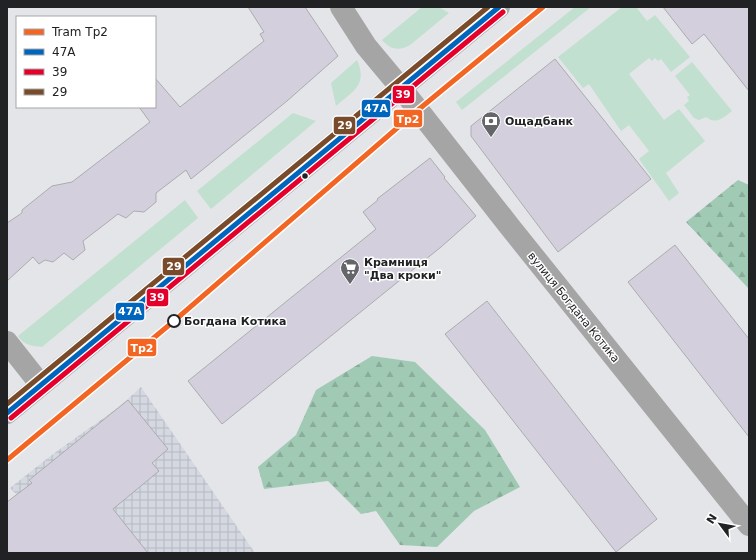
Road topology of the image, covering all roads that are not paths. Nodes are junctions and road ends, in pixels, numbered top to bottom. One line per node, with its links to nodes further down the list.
1 (341, 7): 3 (street, вулиця Богдана Котика)
2 (499, 7): 3 (main road)
3 (401, 88): 5 (main road); 7 (street, вулиця Богдана Котика)
4 (7, 342): 5 (street)
5 (41, 385): 6 (main road)
6 (7, 413)
7 (749, 525)

